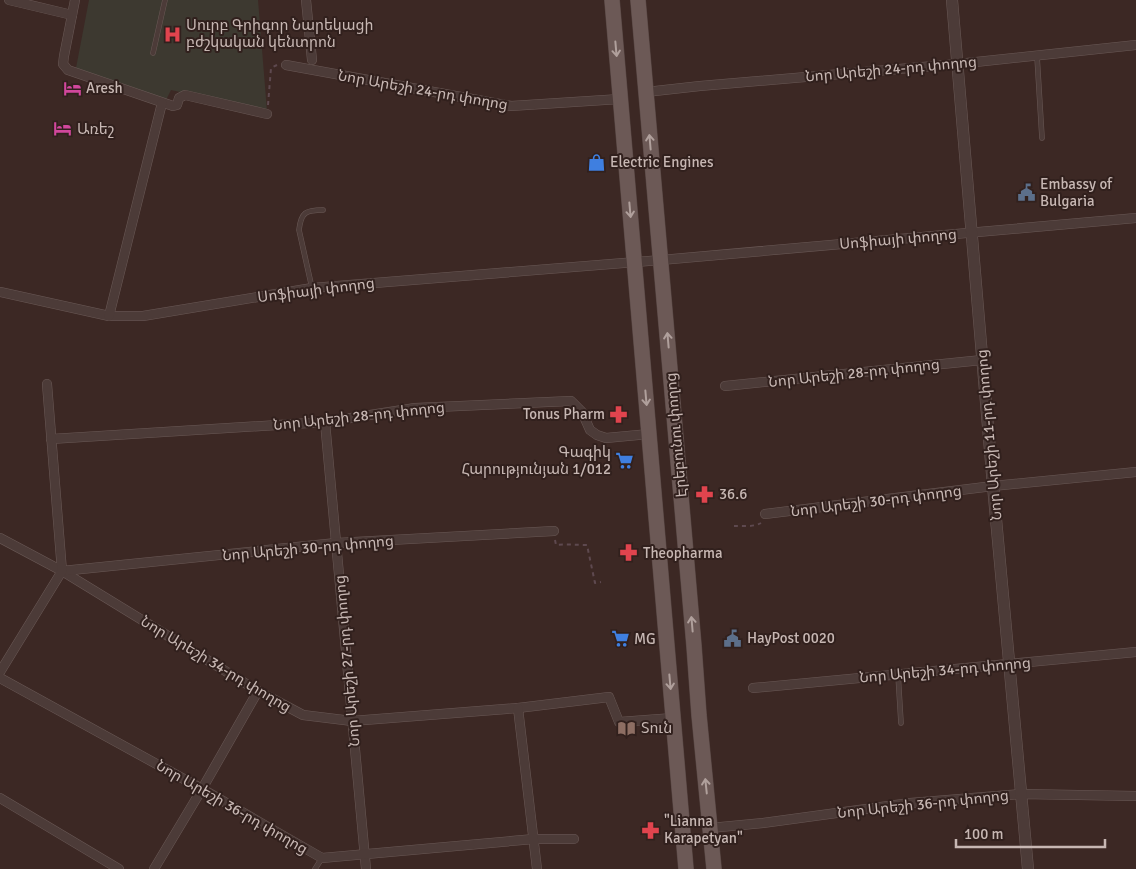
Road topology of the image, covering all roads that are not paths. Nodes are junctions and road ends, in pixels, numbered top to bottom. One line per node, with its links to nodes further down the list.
1 (9, 0): 8 (street)
2 (75, 0): 8 (street)
3 (165, 0): 10 (lane)
4 (306, 0): 12 (street)
5 (612, 0): 16 (main road, Էրեբունու փողոց, one-way to 16)
6 (638, 0): 15 (main road, Էրեբունու փողոց)
7 (952, 0): 13 (street, Նոր Արեշի 11-րդ փողոց)
8 (72, 14): 17 (street)
9 (1136, 45): 11 (street, Նոր Արեշի 24-րդ փողոց)
10 (153, 52)
11 (1036, 56): 13 (street, Նոր Արեշի 24-րդ փողոց); 19 (lane)
12 (312, 60)
13 (958, 64): 15 (street, Նոր Արեշի 24-րդ փողոց); 22 (street, Նոր Արեշի 11-րդ փողոց)
14 (286, 66): 16 (street, Նոր Արեշի 24-րդ փողոց)
15 (646, 92): 23 (main road, Էրեբունու փողոց, one-way to 15)
16 (620, 99): 24 (main road, Էրեբունու փողոց, one-way to 24)
17 (162, 103): 18 (street); 27 (street)
18 (267, 114)
19 (1042, 138)
20 (323, 210): 25 (lane)
21 (1136, 218): 22 (street, Սոֆիայի փողոց)
22 (972, 232): 23 (street, Սոֆիայի փողոց); 28 (street, Նոր Արեշի 11-րդ փողոց)
23 (661, 260): 24 (street, Սոֆիայի փողոց); 56 (main road, Էրեբունու փողոց, one-way to 23)
24 (634, 262): 25 (street, Սոֆիայի փողոց); 32 (main road, Էրեբունու փողոց, one-way to 32)
25 (312, 288): 27 (street, Սոֆիայի փողոց)
26 (0, 292): 27 (street, Սոֆիայի փողոց)
27 (109, 316)
28 (982, 360): 30 (street, Նոր Արեշի 28-րդ փողոց); 35 (street, Նոր Արեշի 11-րդ փողոց)
29 (47, 384): 33 (street)
30 (725, 386)
31 (325, 422): 32 (street, Նոր Արեշի 28-րդ փողոց); 33 (street, Նոր Արեշի 28-րդ փողոց); 39 (street, Նոր Արեշի 27-րդ փողոց)
32 (649, 434): 49 (main road, Էրեբունու փողոց, one-way to 49)
33 (51, 439): 40 (street)
34 (1136, 472): 35 (street, Նոր Արեշի 30-րդ փողոց)
35 (993, 486): 36 (street, Նոր Արեշի 30-րդ փողոց); 42 (street, Նոր Արեշի 11-րդ փողոց)
36 (765, 514)
37 (554, 531): 39 (street, Նոր Արեշի 30-րդ փողոց)
38 (0, 538): 40 (street, Նոր Արեշի 34-րդ փողոց)
39 (336, 543): 40 (street, Նոր Արեշի 30-րդ փողոց); 50 (street, Նոր Արեշի 27-րդ փողոց)
40 (62, 572): 43 (street); 47 (street, Նոր Արեշի 34-րդ փողոց)
41 (1136, 652): 42 (street, Նոր Արեշի 34-րդ փողոց)
42 (1010, 664): 44 (street, Նոր Արեշի 34-րդ փողոց); 53 (street, Նոր Արեշի 11-րդ փողոց)
43 (0, 672)
44 (898, 674): 46 (street, Նոր Արեշի 34-րդ փողոց); 51 (lane)
45 (0, 678): 52 (street, Նոր Արեշի 36-րդ փողոց)
46 (753, 688)
47 (258, 691): 50 (street, Նոր Արեշի 34-րդ փողոց); 52 (street)
48 (518, 708): 49 (street, Նոր Արեշի 34-րդ փողոց); 50 (street, Նոր Արեշի 34-րդ փողոց); 58 (street)
49 (673, 718): 66 (main road, Էրեբունու փողոց)
50 (352, 721): 59 (street, Նոր Արեշի 27-րդ փողոց)
51 (901, 723)
52 (202, 789): 60 (street, Նոր Արեշի 36-րդ փողոց); 62 (street)
53 (1021, 794): 54 (street, Նոր Արեշի 36-րդ փողոց); 56 (street, Նոր Արեշի 36-րդ փողոց); 68 (street, Նոր Արեշի 11-րդ փողոց)
54 (1136, 796)
55 (0, 798): 61 (street)
56 (710, 828): 67 (main road, Էրեբունու փողոց)
57 (574, 838): 58 (street, Նոր Արեշի 36-րդ փողոց)
58 (534, 839): 59 (street, Նոր Արեշի 36-րդ փողոց); 65 (street)
59 (364, 855): 60 (street, Նոր Արեշի 36-րդ փողոց); 64 (street, Նոր Արեշի 27-րդ փողոց)
60 (322, 858): 63 (lane)
61 (119, 869)
62 (154, 869)
63 (315, 869)
64 (366, 869)
65 (537, 869)
66 (686, 869)
67 (714, 869)
68 (1028, 869)

